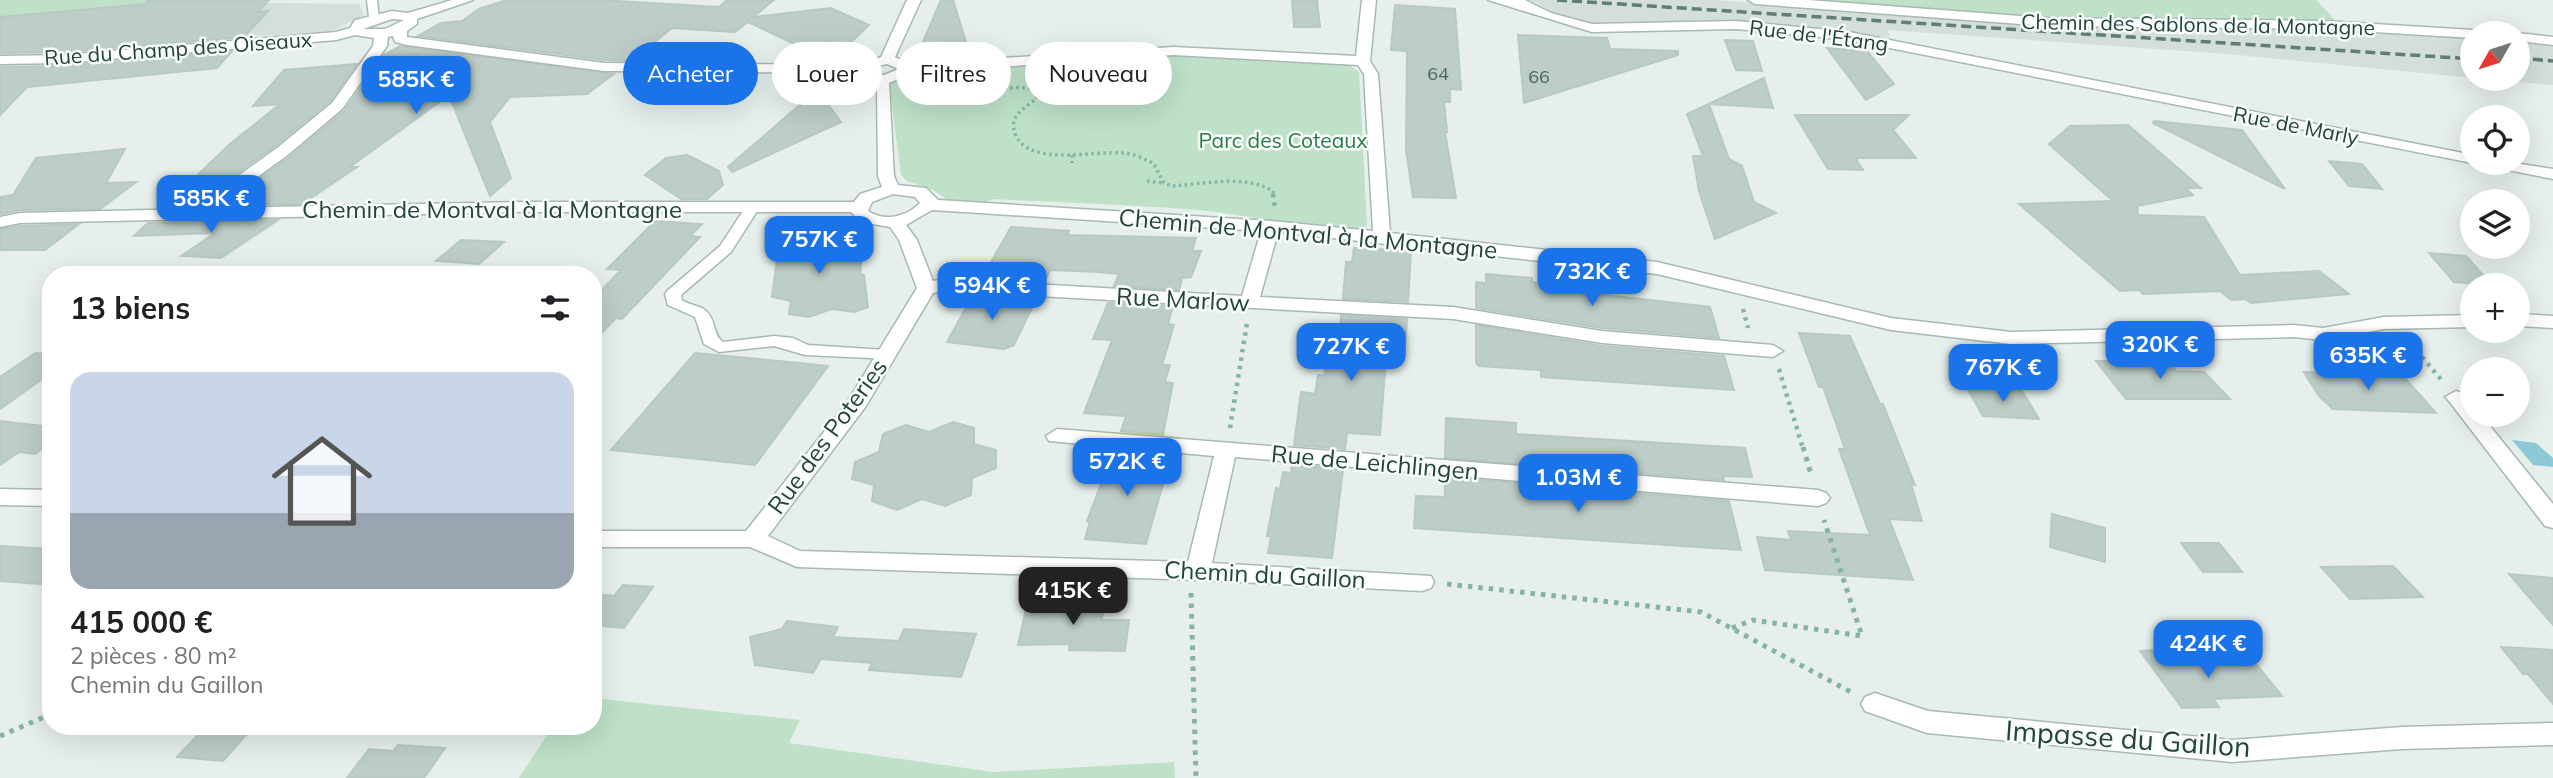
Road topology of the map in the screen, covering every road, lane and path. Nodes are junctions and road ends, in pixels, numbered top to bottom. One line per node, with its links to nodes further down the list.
1 (372, 0): 8 (lane)
2 (466, 0): 9 (street)
3 (914, 0): 17 (street)
4 (1369, 0): 19 (street)
5 (1495, 0): 7 (street, Rue de l'Étang)
6 (1755, 0): 12 (street, Chemin des Sablons de la Montagne)
7 (1518, 1): 25 (street, Rue de l'Étang)
8 (375, 17): 9 (street); 11 (street)
9 (410, 17): 10 (street)
10 (400, 29): 13 (street); 22 (street)
11 (355, 31): 13 (street); 16 (street, Rue du Champ des Oiseaux)
12 (2460, 33)
13 (381, 34): 37 (street)
14 (2530, 38): 15 (street)
15 (2553, 41)
16 (0, 60)
17 (887, 60): 18 (street); 20 (street)
18 (896, 61)
19 (1363, 61): 21 (street); 41 (street)
20 (882, 62)
21 (1011, 62)
22 (772, 68)
23 (896, 76): 24 (street)
24 (883, 84): 26 (path); 33 (street)
25 (2119, 89): 27 (street, Rue de Marly)
26 (1072, 155): 28 (path); 32 (path)
27 (2460, 157)
28 (1072, 163)
29 (2530, 170): 30 (street)
30 (2553, 174)
31 (1147, 181): 32 (path)
32 (1164, 183): 40 (path)
33 (892, 189): 34 (street); 35 (street)
34 (928, 205): 38 (street); 40 (street, Chemin de Montval à la Montagne)
35 (859, 207): 36 (street, Chemin de Montval à la Montagne); 38 (street)
36 (752, 208): 37 (street, Chemin de Montval à la Montagne); 52 (lane)
37 (198, 213): 39 (street, Chemin de Montval à la Montagne)
38 (895, 221): 42 (street)
39 (0, 222)
40 (1271, 226): 41 (street, Chemin de Montval à la Montagne); 43 (street)
41 (1382, 240): 48 (street, Chemin de Montval à la Montagne)
42 (926, 288): 43 (street, Rue Marlow); 52 (street, Rue des Poteries)
43 (1249, 303): 51 (street, Rue Marlow)
44 (1744, 311): 49 (path)
45 (2460, 321): 48 (street, Chemin de Montval à la Montagne)
46 (2530, 321): 47 (street)
47 (2553, 322)
48 (2393, 323): 53 (path)
49 (1749, 331)
50 (1244, 349): 55 (path)
51 (1773, 351): 58 (path)
52 (886, 355): 61 (street, Rue des Poteries)
53 (2456, 397): 59 (street)
54 (1058, 436): 55 (street, Rue de Leichlingen)
55 (1226, 450): 58 (street, Rue de Leichlingen); 62 (street)
56 (0, 497): 57 (street)
57 (42, 498)
58 (1818, 498): 64 (path)
59 (2553, 520)
60 (602, 539): 61 (street, Chemin du Gaillon)
61 (753, 539): 62 (street, Chemin du Gaillon)
62 (1194, 581): 63 (street, Chemin du Gaillon); 69 (path)
63 (1422, 582): 64 (path)
64 (1732, 628): 65 (path)
65 (1875, 704): 67 (street, Impasse du Gaillon)
66 (42, 718): 68 (path)
67 (2553, 734)
68 (0, 736)
69 (1196, 778)

